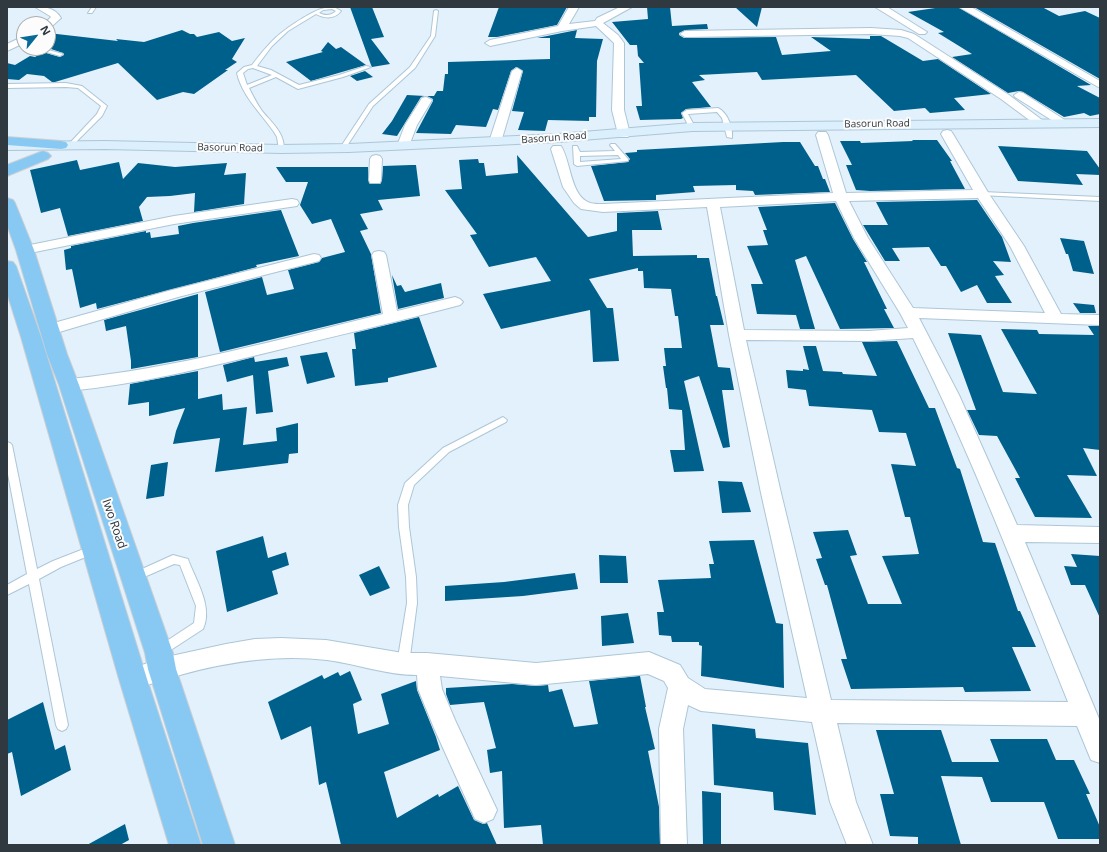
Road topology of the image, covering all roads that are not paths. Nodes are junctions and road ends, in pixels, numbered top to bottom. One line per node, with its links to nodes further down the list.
1 (40, 7): 10 (street)
2 (94, 7): 8 (lane)
3 (574, 7): 16 (street)
4 (627, 7): 14 (street)
5 (880, 7): 30 (street)
6 (964, 7): 25 (street)
7 (436, 11): 42 (lane)
8 (90, 12)
9 (316, 13): 11 (lane); 11 (lane); 15 (lane)
10 (55, 16)
11 (328, 16): 12 (lane)
12 (316, 20)
13 (310, 22): 15 (lane)
14 (598, 23): 16 (street); 33 (street)
15 (292, 27): 22 (lane)
16 (562, 28): 18 (street)
17 (685, 34): 29 (street)
18 (490, 42)
19 (56, 53): 20 (lane)
20 (60, 54)
21 (368, 67): 24 (lane)
22 (254, 68): 24 (lane); 27 (lane)
23 (517, 71): 38 (street)
24 (276, 75): 27 (lane)
25 (1100, 85)
26 (7, 86): 40 (lane)
27 (247, 87): 44 (lane)
28 (426, 100): 41 (street)
29 (1040, 123): 30 (main road, Basorun Road); 32 (main road, Basorun Road)
30 (1065, 124): 31 (main road, Basorun Road)
31 (1100, 124)
32 (729, 132): 33 (main road, Basorun Road); 36 (main road, Basorun Road); 43 (main road, Basorun Road)
33 (624, 134): 38 (main road, Basorun Road)
34 (947, 134): 35 (main road, Basorun Road); 36 (main road, Basorun Road); 51 (street)
35 (1100, 134)
36 (822, 135): 52 (street)
37 (7, 141): 40 (highway)
38 (495, 142): 45 (main road, Basorun Road)
39 (7, 146): 40 (main road, Basorun Road)
40 (66, 146): 44 (main road, Basorun Road)
41 (403, 146): 42 (main road, Basorun Road); 45 (main road, Basorun Road)
42 (342, 148): 44 (main road, Basorun Road)
43 (557, 148): 45 (main road, Basorun Road); 54 (street)
44 (281, 149)
45 (438, 150): 48 (main road, Basorun Road)
46 (7, 156): 47 (main road, Basorun Road)
47 (43, 156): 48 (main road, Basorun Road); 49 (highway)
48 (376, 159): 50 (street)
49 (7, 171)
50 (375, 180)
51 (982, 194): 52 (street); 53 (lane); 63 (street)
52 (841, 197): 54 (street); 61 (street)
53 (1100, 199)
54 (712, 202): 67 (street)
55 (7, 203): 58 (highway, Iwo Road)
56 (292, 203): 58 (street)
57 (380, 255): 62 (street)
58 (16, 258): 65 (highway, Iwo Road); 75 (highway, Iwo Road)
59 (314, 258): 65 (street)
60 (455, 302): 62 (street)
61 (908, 313): 63 (street); 66 (street)
62 (391, 318): 68 (street)
63 (1056, 319): 64 (street)
64 (1100, 320)
65 (49, 330): 68 (highway, Iwo Road)
66 (918, 333): 67 (street); 72 (street)
67 (738, 335): 84 (street)
68 (69, 385): 74 (highway, Iwo Road)
69 (503, 420): 80 (lane)
70 (7, 445): 71 (lane)
71 (10, 471): 76 (lane)
72 (1011, 533): 73 (street); 85 (street)
73 (1100, 535)
74 (119, 538): 75 (highway); 77 (highway, Iwo Road)
75 (95, 549): 76 (lane); 82 (highway, Iwo Road)
76 (32, 576): 78 (lane); 86 (lane)
77 (133, 578): 79 (highway, Iwo Road); 79 (lane)
78 (8, 589)
79 (160, 661): 80 (street); 82 (street); 90 (highway, Iwo Road)
80 (403, 664): 81 (street)
81 (428, 664): 83 (street); 88 (street)
82 (133, 680): 89 (highway, Iwo Road)
83 (680, 686): 84 (street); 91 (street)
84 (823, 711): 85 (street); 92 (street)
85 (1085, 714): 87 (street)
86 (62, 725)
87 (1100, 751)
88 (484, 810)
89 (185, 845)
90 (219, 845)
91 (674, 845)
92 (860, 845)

